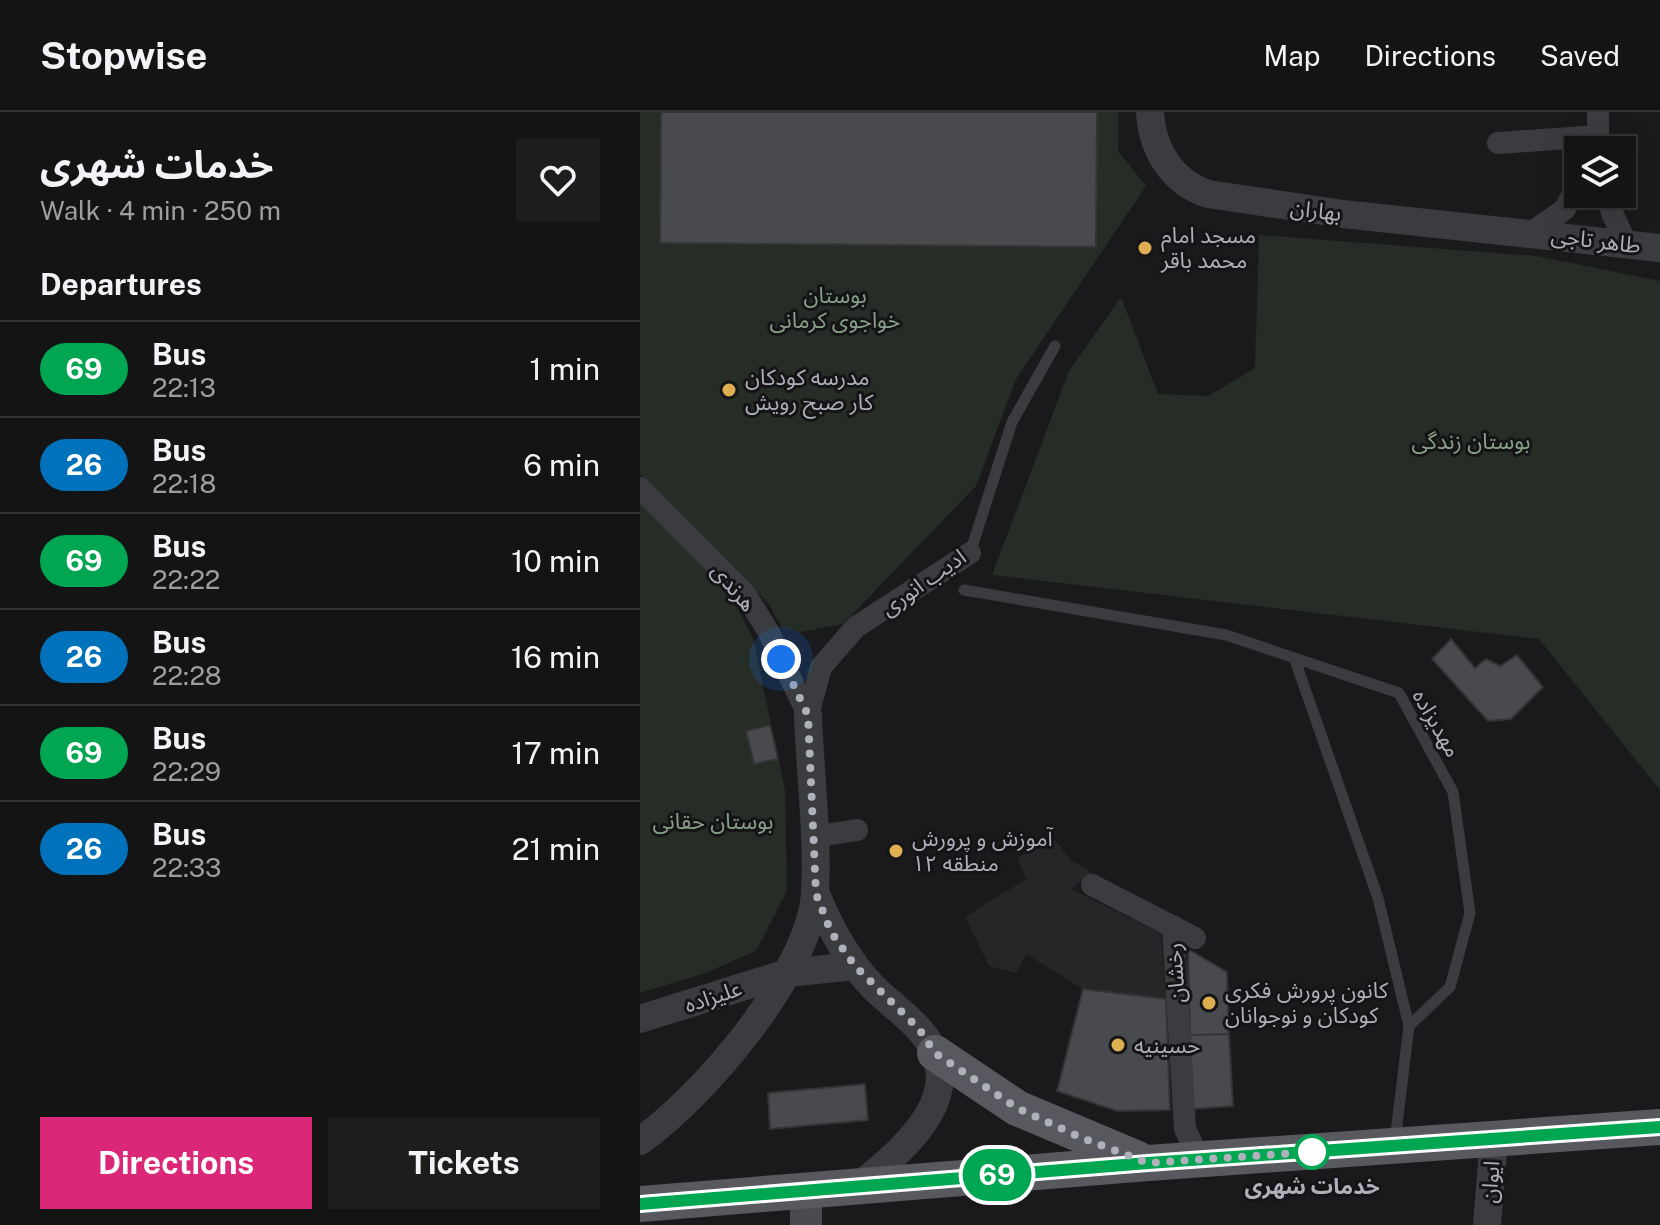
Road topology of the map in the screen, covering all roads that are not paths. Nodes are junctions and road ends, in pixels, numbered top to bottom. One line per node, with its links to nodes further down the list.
1 (1598, 112): 3 (street)
2 (1154, 119): 8 (street, بهاران)
3 (1597, 136)
4 (1498, 143): 5 (street)
5 (1564, 144)
6 (1566, 208): 8 (street)
7 (1611, 208): 9 (street)
8 (1532, 232): 9 (street, طاهر تاجی)
9 (1626, 243): 10 (street, طاهر تاجی)
10 (1660, 248)
11 (1055, 346): 13 (lane, ادیب انوری)
12 (640, 488): 16 (street, هرندی)
13 (970, 553): 16 (street, ادیب انوری)
14 (964, 590): 15 (lane, مهدیزاده)
15 (1295, 660): 26 (lane); 26 (lane, مهدیزاده)
16 (808, 715): 18 (street, هرندی)
17 (857, 830): 18 (street)
18 (813, 837): 20 (street, هرندی)
19 (1092, 885): 21 (street)
20 (816, 894): 23 (street, هرندی); 24 (street, هرندی)
21 (1173, 926): 22 (street); 32 (street, رخشان)
22 (1195, 938)
23 (855, 966): 24 (street, علیزاده); 27 (street, هرندی)
24 (787, 973): 25 (street, علیزاده); 30 (street, هرندی)
25 (640, 1019)
26 (1409, 1026): 31 (lane)
27 (935, 1053): 33 (main road); 34 (street)
28 (1660, 1127): 29 (main road)
29 (1494, 1139): 31 (main road); 37 (street, ایوان)
30 (640, 1141)
31 (1394, 1145): 32 (main road)
32 (1200, 1160): 33 (main road)
33 (1148, 1163): 34 (main road)
34 (859, 1186): 36 (main road)
35 (640, 1204): 36 (main road)
36 (806, 1208)
37 (1487, 1225)

